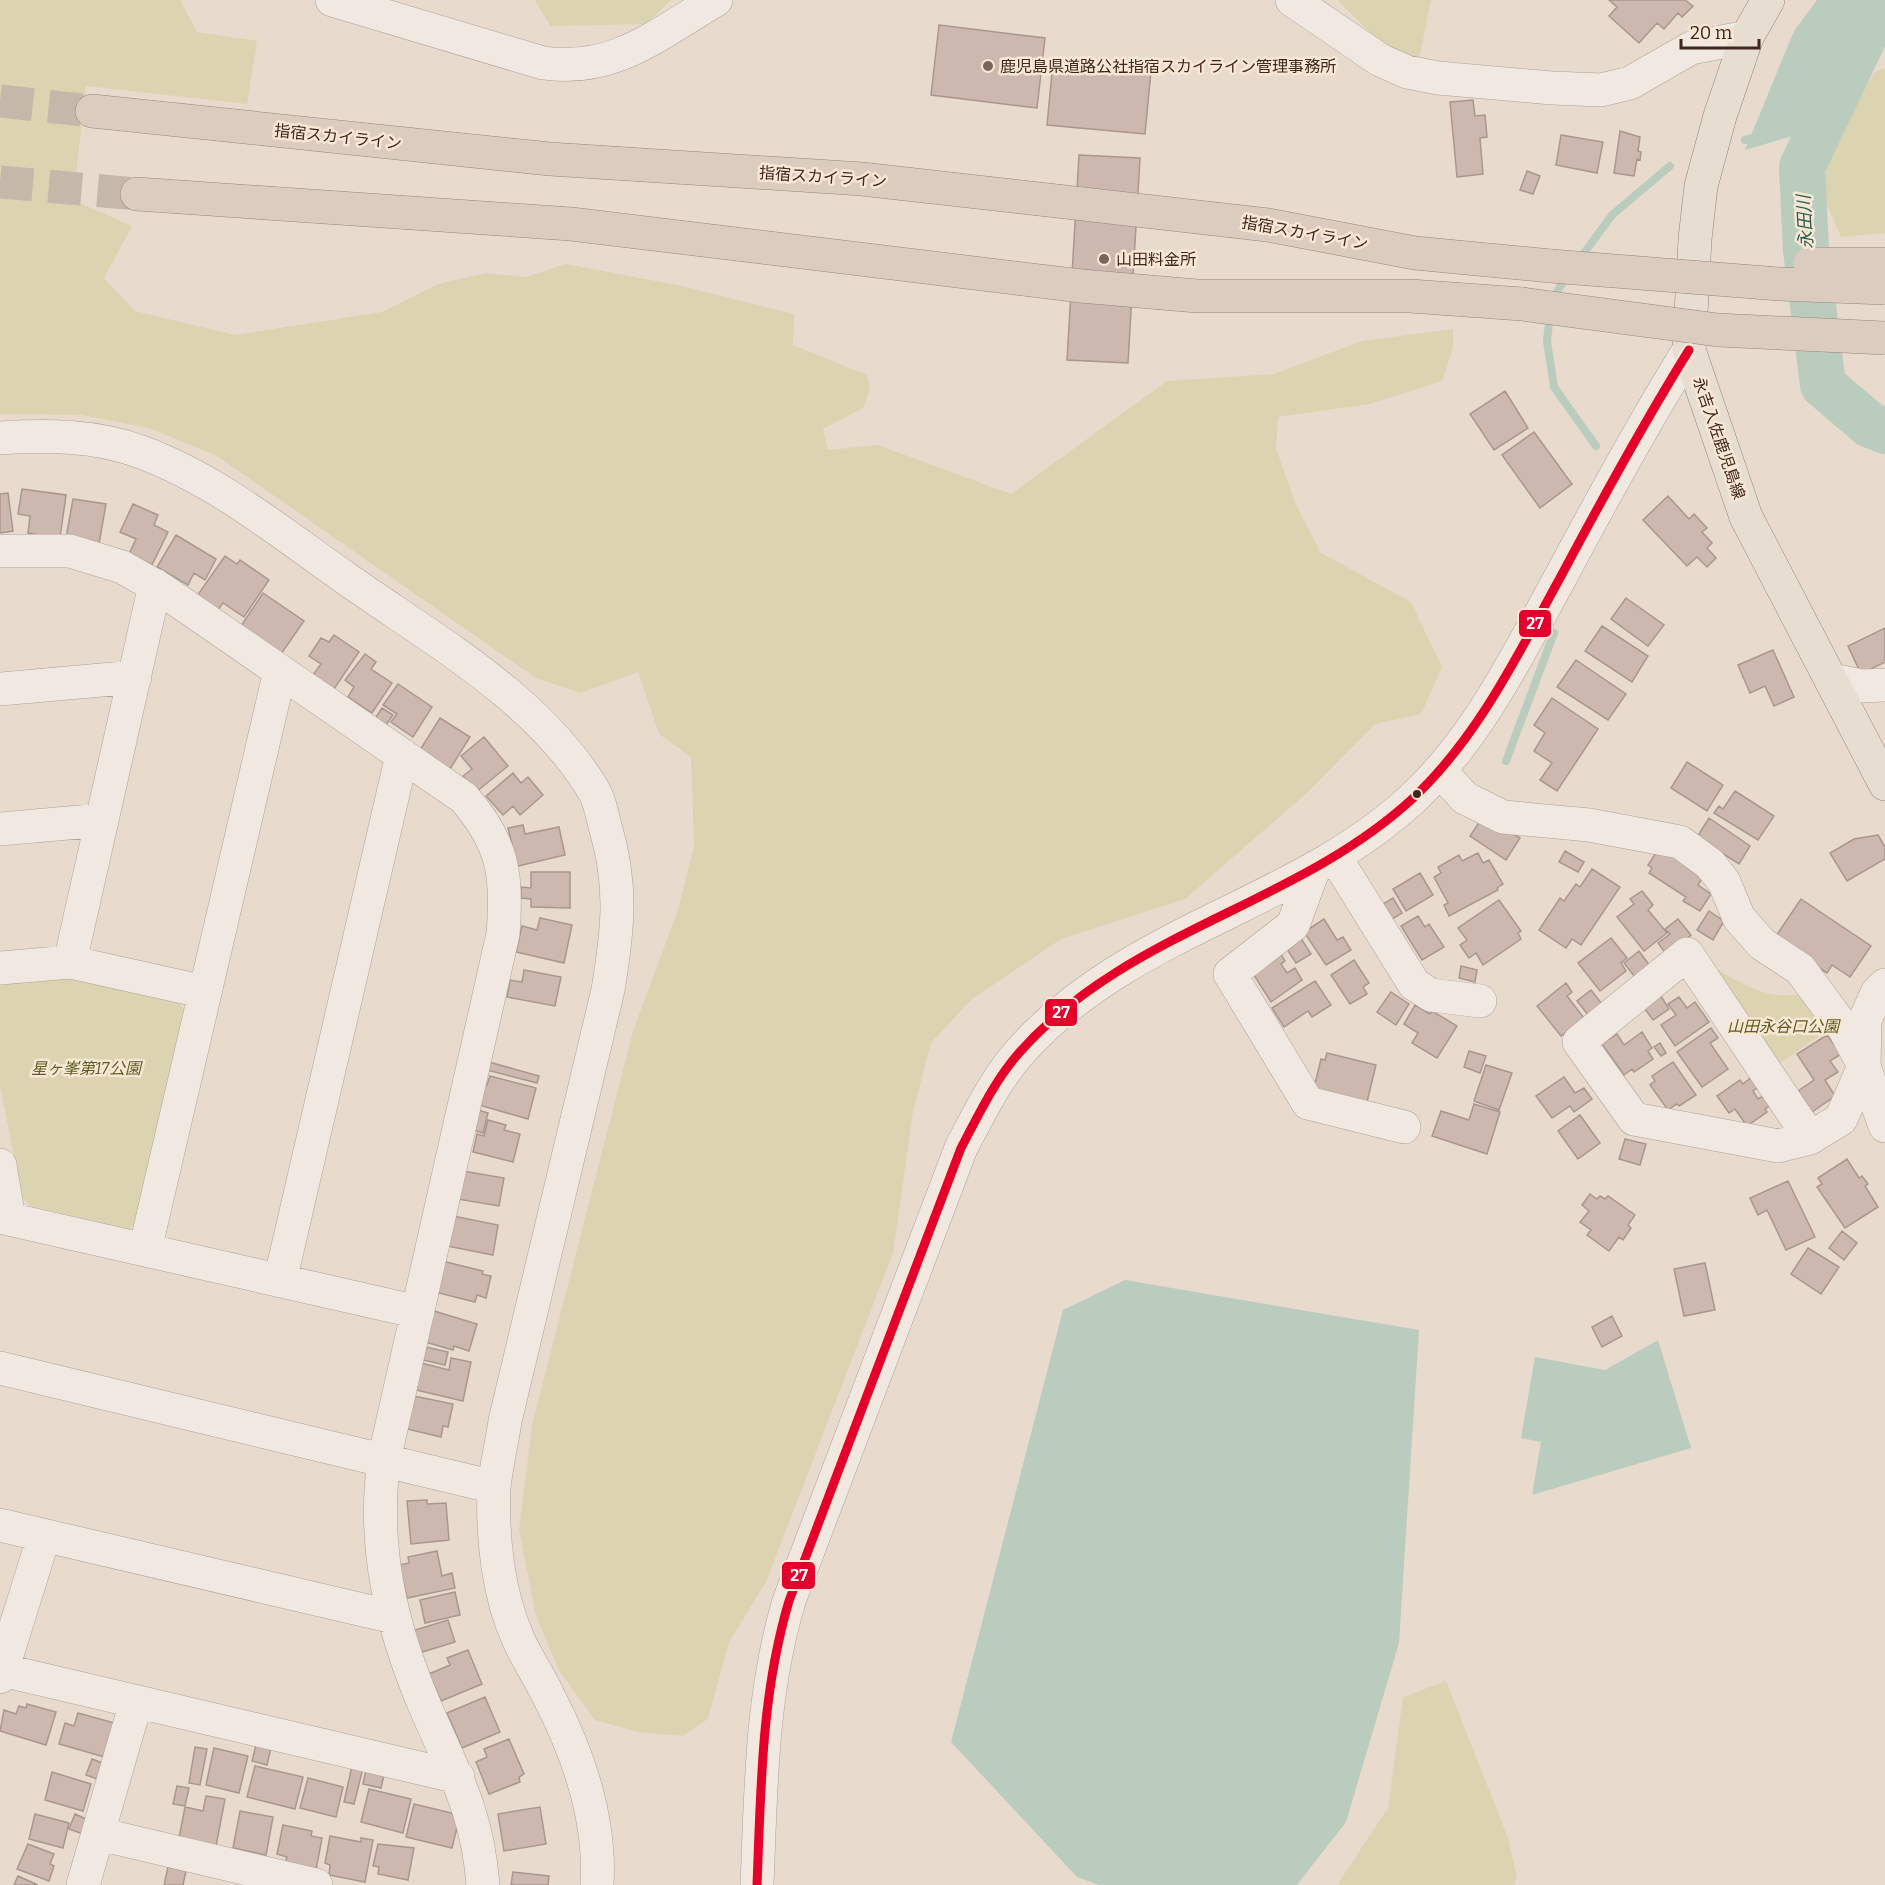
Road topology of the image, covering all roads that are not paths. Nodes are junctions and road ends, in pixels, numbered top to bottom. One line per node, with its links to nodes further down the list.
1 (332, 0): 2 (street)
2 (716, 0)
3 (1292, 0): 5 (street)
4 (1768, 0): 5 (main road, 永吉入佐鹿児島線)
5 (1747, 37): 14 (main road, 永吉入佐鹿児島線)
6 (92, 111): 9 (highway, 指宿スカイライン)
7 (137, 194): 11 (highway)
8 (1885, 264): 9 (highway, bridge)
9 (1551, 266): 10 (highway, bridge)
10 (1885, 288)
11 (1522, 304): 12 (highway, bridge); 13 (highway, bridge)
12 (1885, 323)
13 (1885, 338)
14 (1689, 350): 20 (main road, 永吉入佐鹿児島線); 24 (street)
15 (0, 438): 45 (street)
16 (0, 551): 17 (street)
17 (155, 585): 18 (street); 19 (street)
18 (280, 671): 23 (street); 32 (street)
19 (135, 677): 22 (street); 26 (street)
20 (1830, 681): 21 (street); 25 (main road, 永吉入佐鹿児島線)
21 (1885, 685)
22 (0, 689)
23 (402, 755): 41 (street); 42 (street)
24 (1440, 771): 28 (street); 34 (street)
25 (1885, 783)
26 (102, 820): 27 (street); 29 (street)
27 (0, 829)
28 (1324, 863): 33 (street); 36 (street); 57 (street)
29 (70, 962): 30 (street); 32 (street)
30 (0, 968)
31 (1885, 985): 34 (street)
32 (205, 992): 40 (street)
33 (1480, 1001)
34 (1864, 1066): 35 (street); 37 (street)
35 (1885, 1126)
36 (1404, 1127)
37 (1810, 1138): 37 (street)
38 (0, 1165): 39 (street)
39 (5, 1218): 40 (street)
40 (146, 1250): 41 (street)
41 (280, 1281): 42 (street)
42 (418, 1312): 44 (street)
43 (0, 1368): 44 (street)
44 (384, 1460): 45 (street); 48 (street)
45 (494, 1487): 56 (street)
46 (0, 1525): 47 (street)
47 (44, 1536): 48 (street); 49 (street)
48 (393, 1617): 51 (street)
49 (1, 1673): 50 (street)
50 (136, 1702): 51 (street); 52 (street)
51 (459, 1777): 55 (street)
52 (99, 1834): 53 (street); 54 (street)
53 (83, 1885)
54 (316, 1885)
55 (483, 1885)
56 (597, 1885)
57 (757, 1885)

